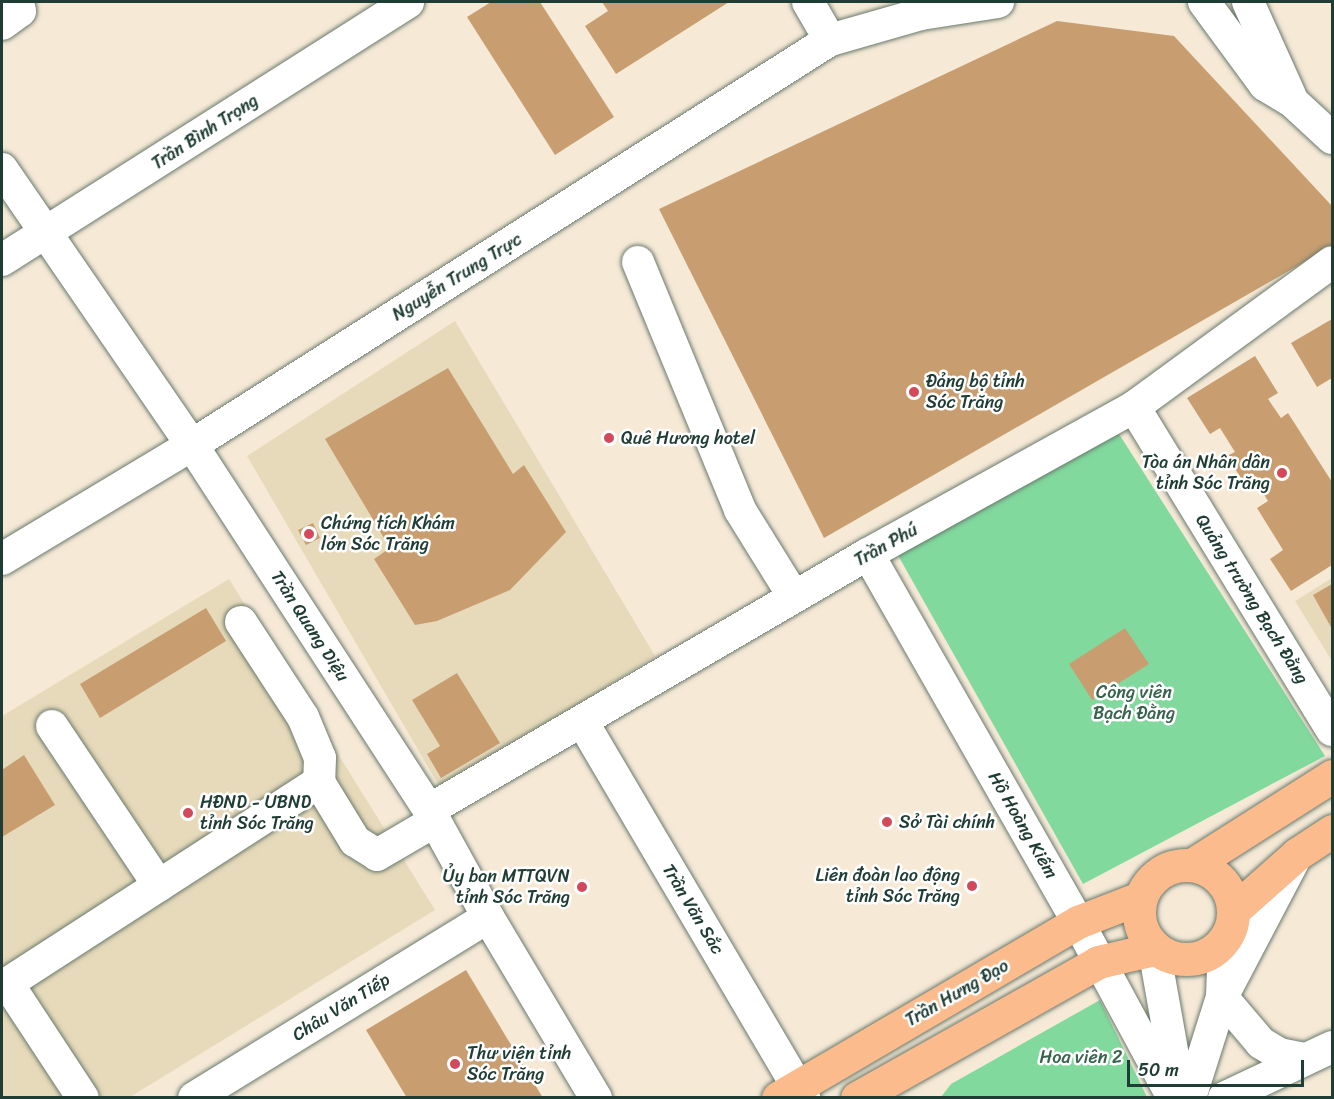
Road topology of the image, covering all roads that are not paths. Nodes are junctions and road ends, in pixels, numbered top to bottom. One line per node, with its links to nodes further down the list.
1 (18, 2): 8 (street)
2 (408, 2): 13 (street, Trần Bình Trọng)
3 (808, 2): 9 (street)
4 (998, 2): 7 (street, Nguyễn Trung Trực)
5 (1203, 2): 10 (street)
6 (1248, 2): 10 (street)
7 (931, 8): 9 (street, Nguyễn Trung Trực)
8 (2, 24)
9 (830, 40): 18 (street, Nguyễn Trung Trực)
10 (1293, 102): 11 (street)
11 (1332, 138)
12 (2, 169): 13 (street, Trần Quang Diệu)
13 (48, 233): 14 (street, Trần Bình Trọng); 18 (street, Trần Quang Diệu)
14 (2, 260)
15 (638, 262): 21 (street)
16 (1332, 262): 17 (street, Trần Phú)
17 (1134, 407): 19 (street, Trần Phú); 25 (street, Quảng trường Bạch Đằng)
18 (192, 445): 20 (street, Nguyễn Trung Trực); 28 (street, Trần Quang Diệu)
19 (868, 554): 21 (street, Trần Phú); 36 (street, Hồ Hoàng Kiếm)
20 (2, 559)
21 (794, 597): 23 (street, Trần Phú)
22 (241, 622): 27 (street)
23 (582, 721): 28 (street, Trần Phú); 43 (street, Trần Văn Sắc)
24 (52, 726): 32 (street)
25 (1332, 730)
26 (1332, 776): 31 (main road)
27 (319, 782): 28 (street, Trần Phú); 32 (street)
28 (432, 815): 35 (street, Trần Quang Diệu)
29 (1332, 831): 30 (main road)
30 (1297, 854): 34 (main road); 41 (street)
31 (1192, 865): 33 (main road); 34 (main road)
32 (159, 886): 40 (street)
33 (1140, 898): 36 (main road, Trần Hưng Đạo); 38 (main road)
34 (1234, 910): 37 (main road)
35 (488, 917): 45 (street, Châu Văn Tiếp); 46 (street, Trần Quang Diệu)
36 (1078, 922): 39 (street, Hồ Hoàng Kiếm); 43 (main road, Trần Hưng Đạo)
37 (1224, 942): 38 (main road); 41 (street)
38 (1154, 949): 39 (main road); 49 (street)
39 (1098, 962): 47 (main road); 48 (street, Hồ Hoàng Kiếm)
40 (5, 985): 44 (street)
41 (1222, 997): 42 (street); 50 (street)
42 (1319, 1053): 51 (street)
43 (794, 1094)
44 (83, 1098)
45 (194, 1098)
46 (596, 1098)
47 (857, 1098)
48 (1173, 1098)
49 (1180, 1098)
50 (1190, 1098)
51 (1224, 1098)

